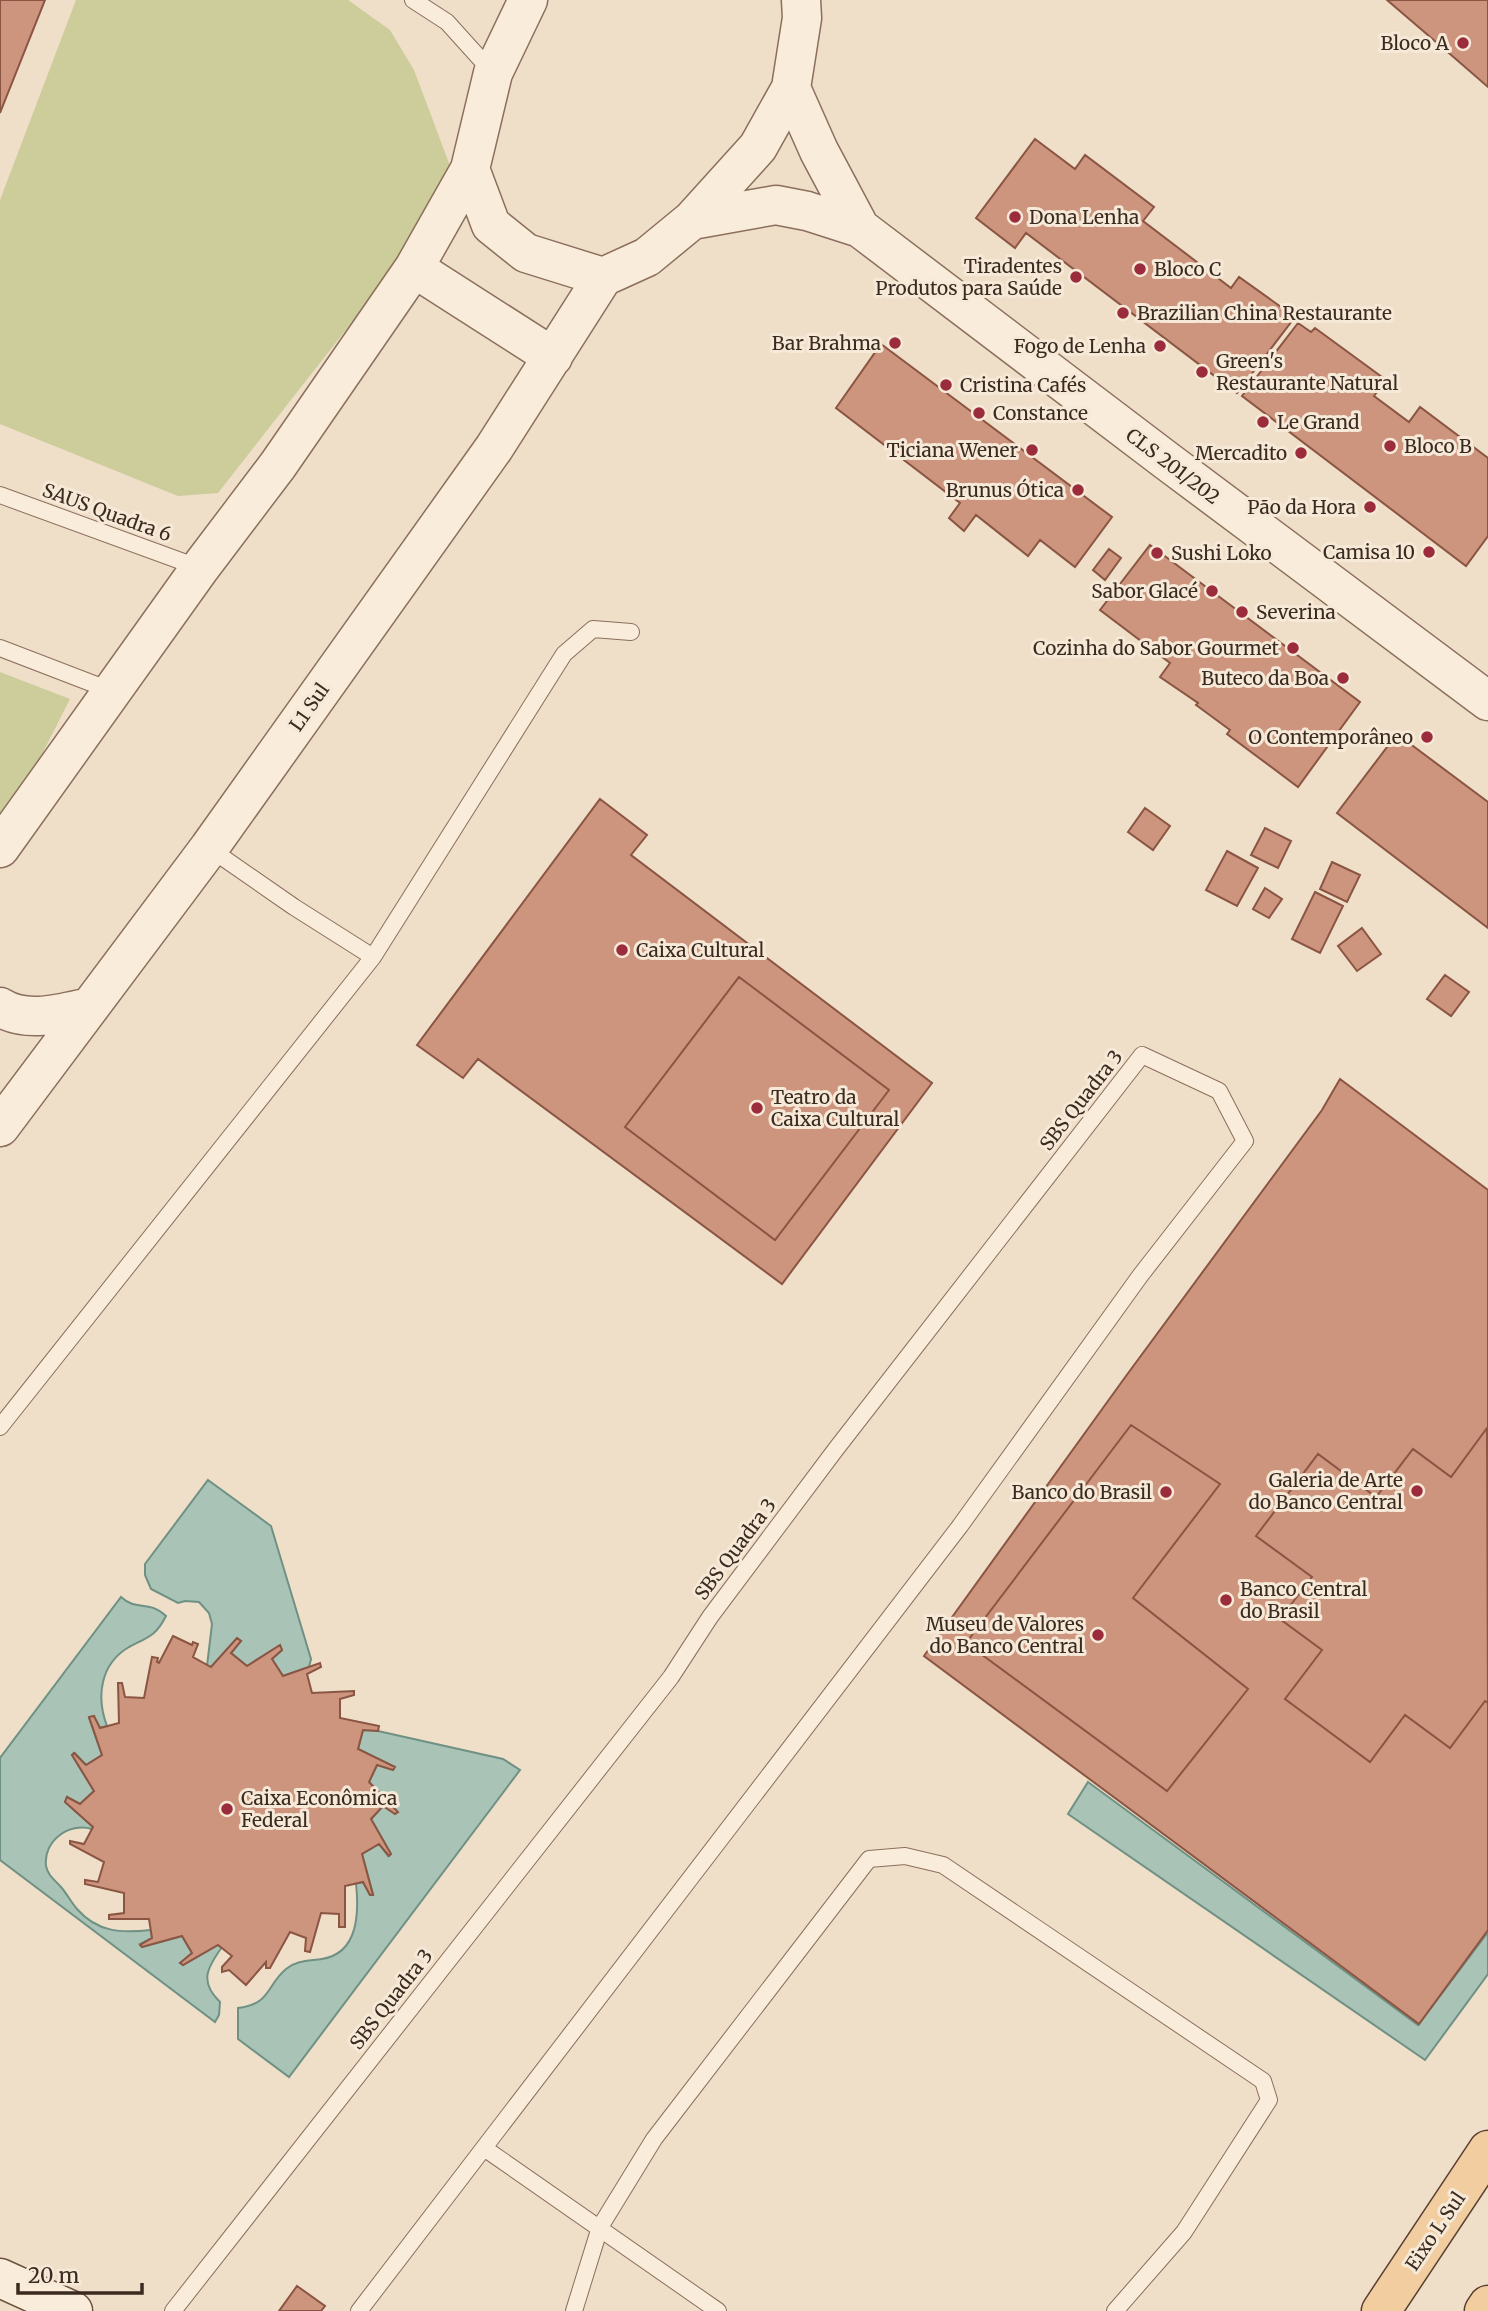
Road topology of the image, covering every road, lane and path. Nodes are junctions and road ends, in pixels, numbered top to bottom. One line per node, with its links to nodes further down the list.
1 (413, 0): 4 (lane)
2 (528, 0): 4 (street)
3 (801, 0): 5 (street)
4 (493, 73): 6 (street)
5 (791, 88): 7 (street); 8 (street, CLS 201/202)
6 (470, 169): 9 (street); 10 (street)
7 (692, 220): 8 (street, CLS 201/202); 10 (street)
8 (860, 228): 17 (street, CLS 201/202)
9 (414, 268): 11 (street); 13 (street)
10 (603, 276): 11 (street, L1 Sul)
11 (553, 357): 19 (street, L1 Sul)
12 (0, 495): 13 (lane, SAUS Quadra 6)
13 (200, 568): 16 (street)
14 (631, 632): 20 (lane)
15 (0, 648): 16 (lane)
16 (112, 691): 18 (street)
17 (1488, 701)
18 (0, 848)
19 (209, 848): 20 (lane); 22 (street, L1 Sul)
20 (373, 957): 24 (lane)
21 (0, 1007): 22 (street)
22 (90, 1007): 23 (street, L1 Sul)
23 (0, 1127)
24 (3, 1420)
25 (484, 2148): 27 (lane); 31 (lane, SBS Quadra 3); 32 (lane, SBS Quadra 3)
26 (1488, 2150): 36 (main road, Eixo L Sul)
27 (600, 2227): 33 (lane); 34 (lane); 35 (lane)
28 (0, 2278): 30 (street)
29 (1488, 2305): 37 (main road)
30 (73, 2311)
31 (173, 2311)
32 (359, 2311)
33 (574, 2311)
34 (718, 2311)
35 (1115, 2311)
36 (1381, 2311)
37 (1484, 2311)

